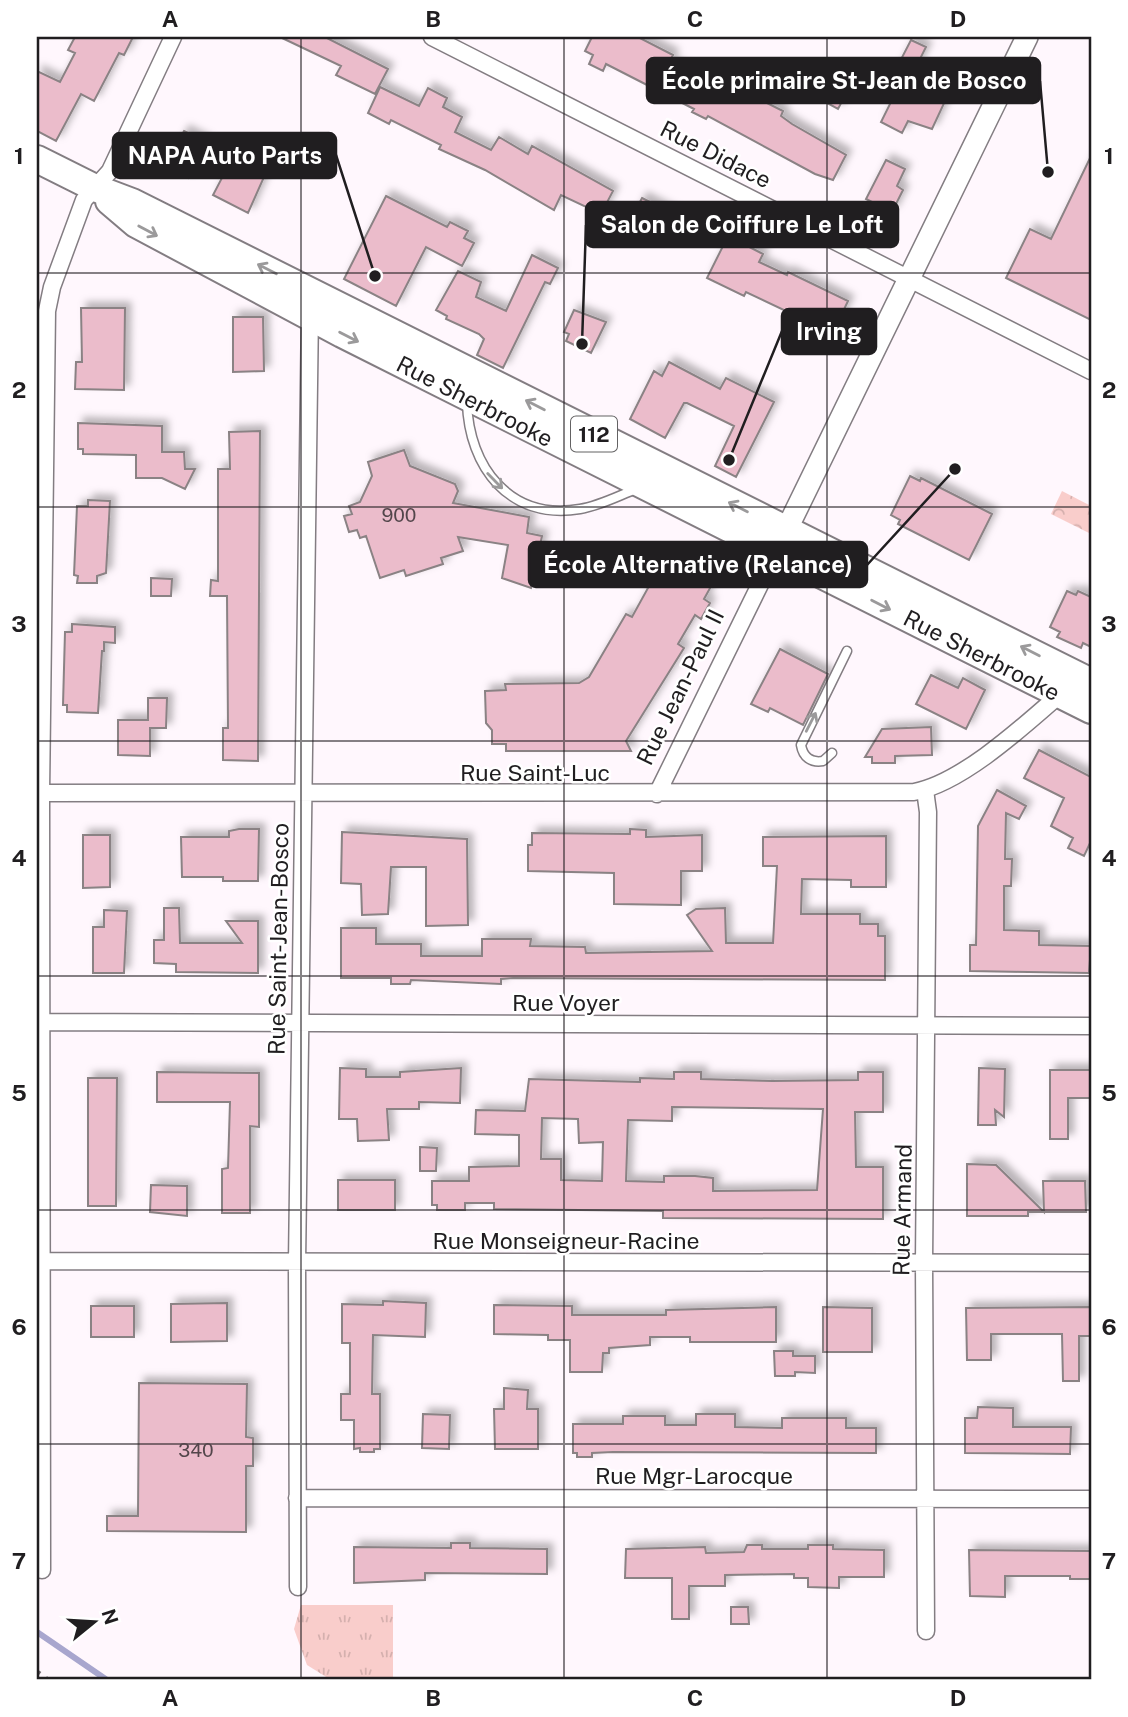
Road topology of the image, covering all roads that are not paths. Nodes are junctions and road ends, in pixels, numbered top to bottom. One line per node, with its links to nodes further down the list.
1 (173, 37): 5 (street)
2 (432, 37): 6 (street, Rue Didace)
3 (1027, 37): 6 (street, Rue Jean-Paul II)
4 (37, 159): 5 (main road, Rue Sherbrooke / 112)
5 (95, 188): 7 (main road, Rue Sherbrooke / 112); 18 (street)
6 (910, 278): 8 (street, Rue Didace); 11 (street, Rue Jean-Paul II)
7 (310, 304): 9 (main road, Rue Sherbrooke / 112, one-way to 9); 11 (main road, Rue Sherbrooke / 112, one-way to 7); 20 (street, Rue Saint-Jean-Bosco)
8 (1091, 371)
9 (467, 396): 10 (main road, Rue Sherbrooke / 112); 10 (lane, one-way to 10)
10 (644, 485): 11 (main road, Rue Sherbrooke / 112)
11 (781, 541): 13 (main road, Rue Sherbrooke / 112, one-way to 11); 14 (main road, Rue Sherbrooke / 112, one-way to 14); 19 (street, Rue Jean-Paul II)
12 (847, 651): 16 (lane, one-way to 12)
13 (1085, 679): 14 (street, Rue Saint-Luc)
14 (1059, 694): 15 (main road, Rue Sherbrooke / 112); 17 (street, Rue Saint-Luc)
15 (1091, 710)
16 (832, 753)
17 (925, 790): 19 (street, Rue Saint-Luc); 23 (street, Rue Armand)
18 (39, 793): 20 (street, Rue Saint-Luc); 21 (street)
19 (657, 794): 20 (street, Rue Saint-Luc)
20 (303, 795): 22 (street, Rue Saint-Jean-Bosco)
21 (41, 1022): 22 (street, Rue Voyer); 25 (street)
22 (300, 1023): 23 (street, Rue Voyer); 27 (street, Rue Saint-Jean-Bosco)
23 (928, 1026): 24 (street, Rue Voyer); 26 (street, Rue Armand)
24 (1091, 1026)
25 (41, 1261): 27 (street, Rue Monseigneur-Racine); 32 (street)
26 (924, 1262): 27 (street, Rue Monseigneur-Racine); 28 (street, Rue Monseigneur-Racine); 30 (street, Rue Armand)
27 (297, 1263): 29 (street, Rue Saint-Jean-Bosco)
28 (1091, 1263)
29 (297, 1497): 30 (street, Rue Mgr-Larocque); 33 (street, Rue Saint-Jean-Bosco)
30 (925, 1498): 31 (street, Rue Mgr-Larocque); 34 (street, Rue Armand)
31 (1091, 1499)
32 (42, 1570)
33 (298, 1587)
34 (926, 1631)

